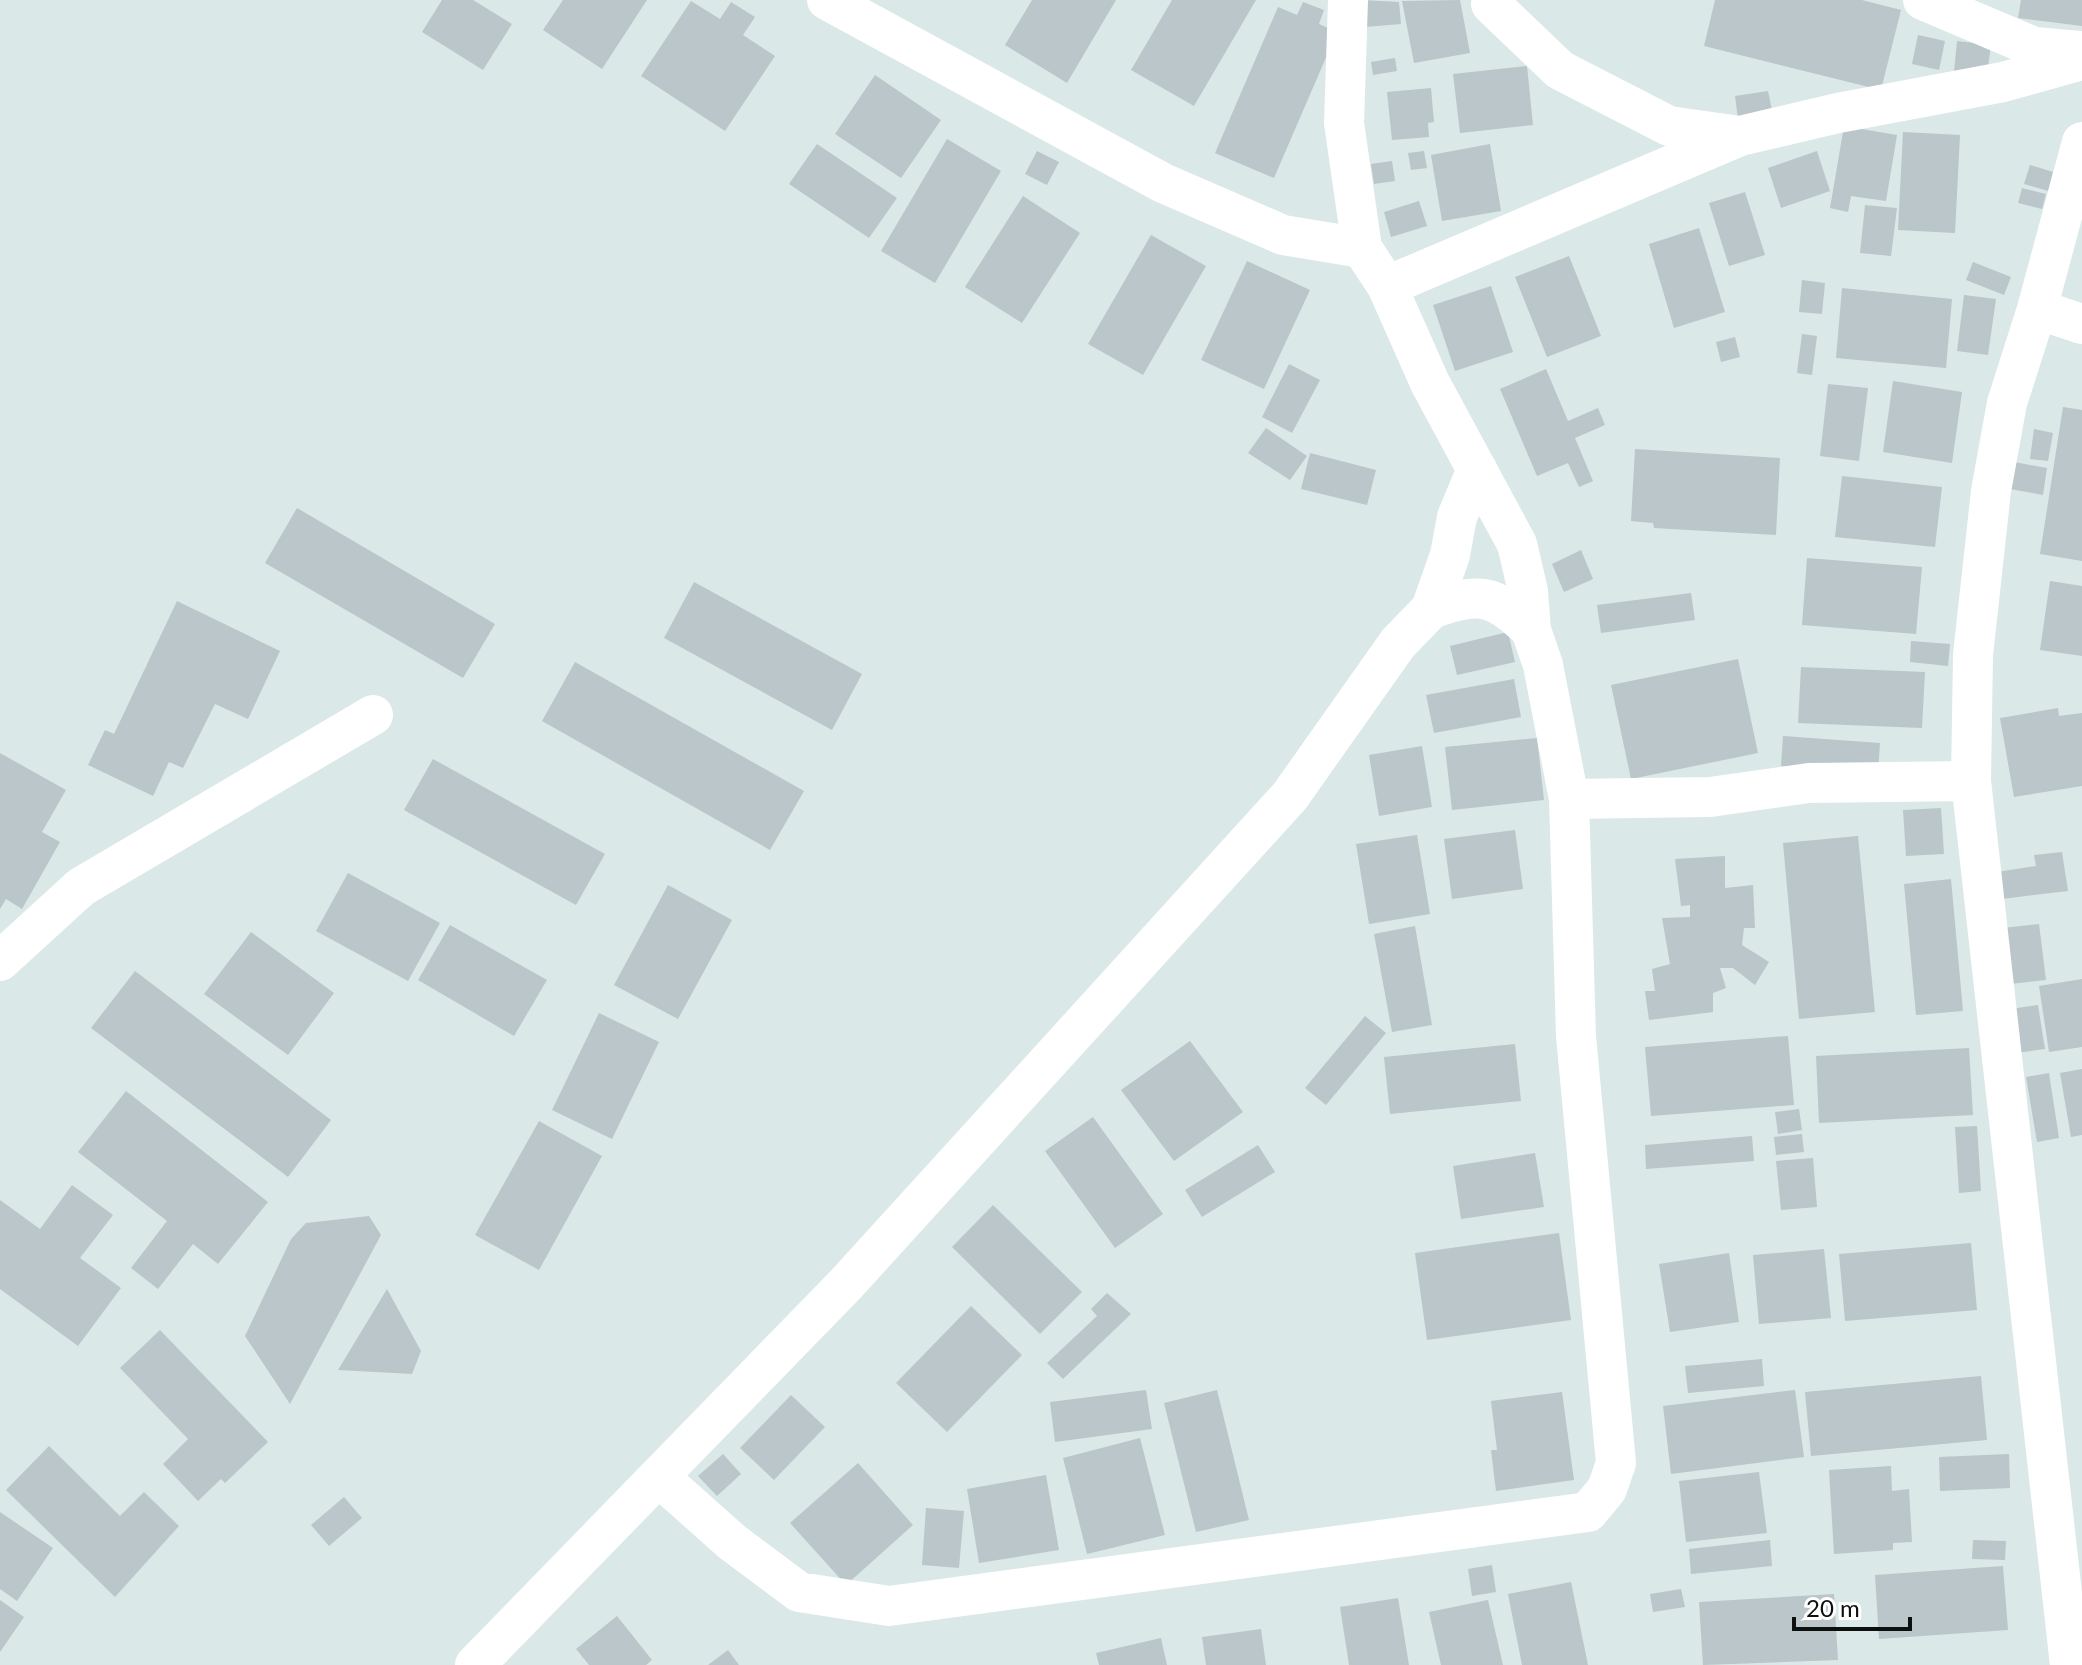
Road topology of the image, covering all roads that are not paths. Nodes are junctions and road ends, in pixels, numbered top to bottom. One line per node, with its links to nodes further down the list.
1 (827, 0): 9 (street)
2 (1348, 0): 9 (street)
3 (1923, 0): 5 (street)
4 (1491, 4): 7 (street)
5 (2082, 51)
6 (2082, 60): 7 (street)
7 (1740, 136): 10 (street)
8 (2082, 142): 11 (street)
9 (1362, 248): 10 (street)
10 (1387, 286): 13 (street)
11 (2037, 309): 12 (street); 17 (street)
12 (2082, 324)
13 (1477, 469): 14 (street); 15 (street)
14 (1431, 609): 15 (street); 20 (street)
15 (1531, 630): 18 (street)
16 (373, 715): 19 (street)
17 (1971, 781): 18 (street); 22 (street)
18 (1569, 799): 20 (street)
19 (0, 961)
20 (659, 1477): 21 (street)
21 (475, 1665)
22 (2070, 1665)

